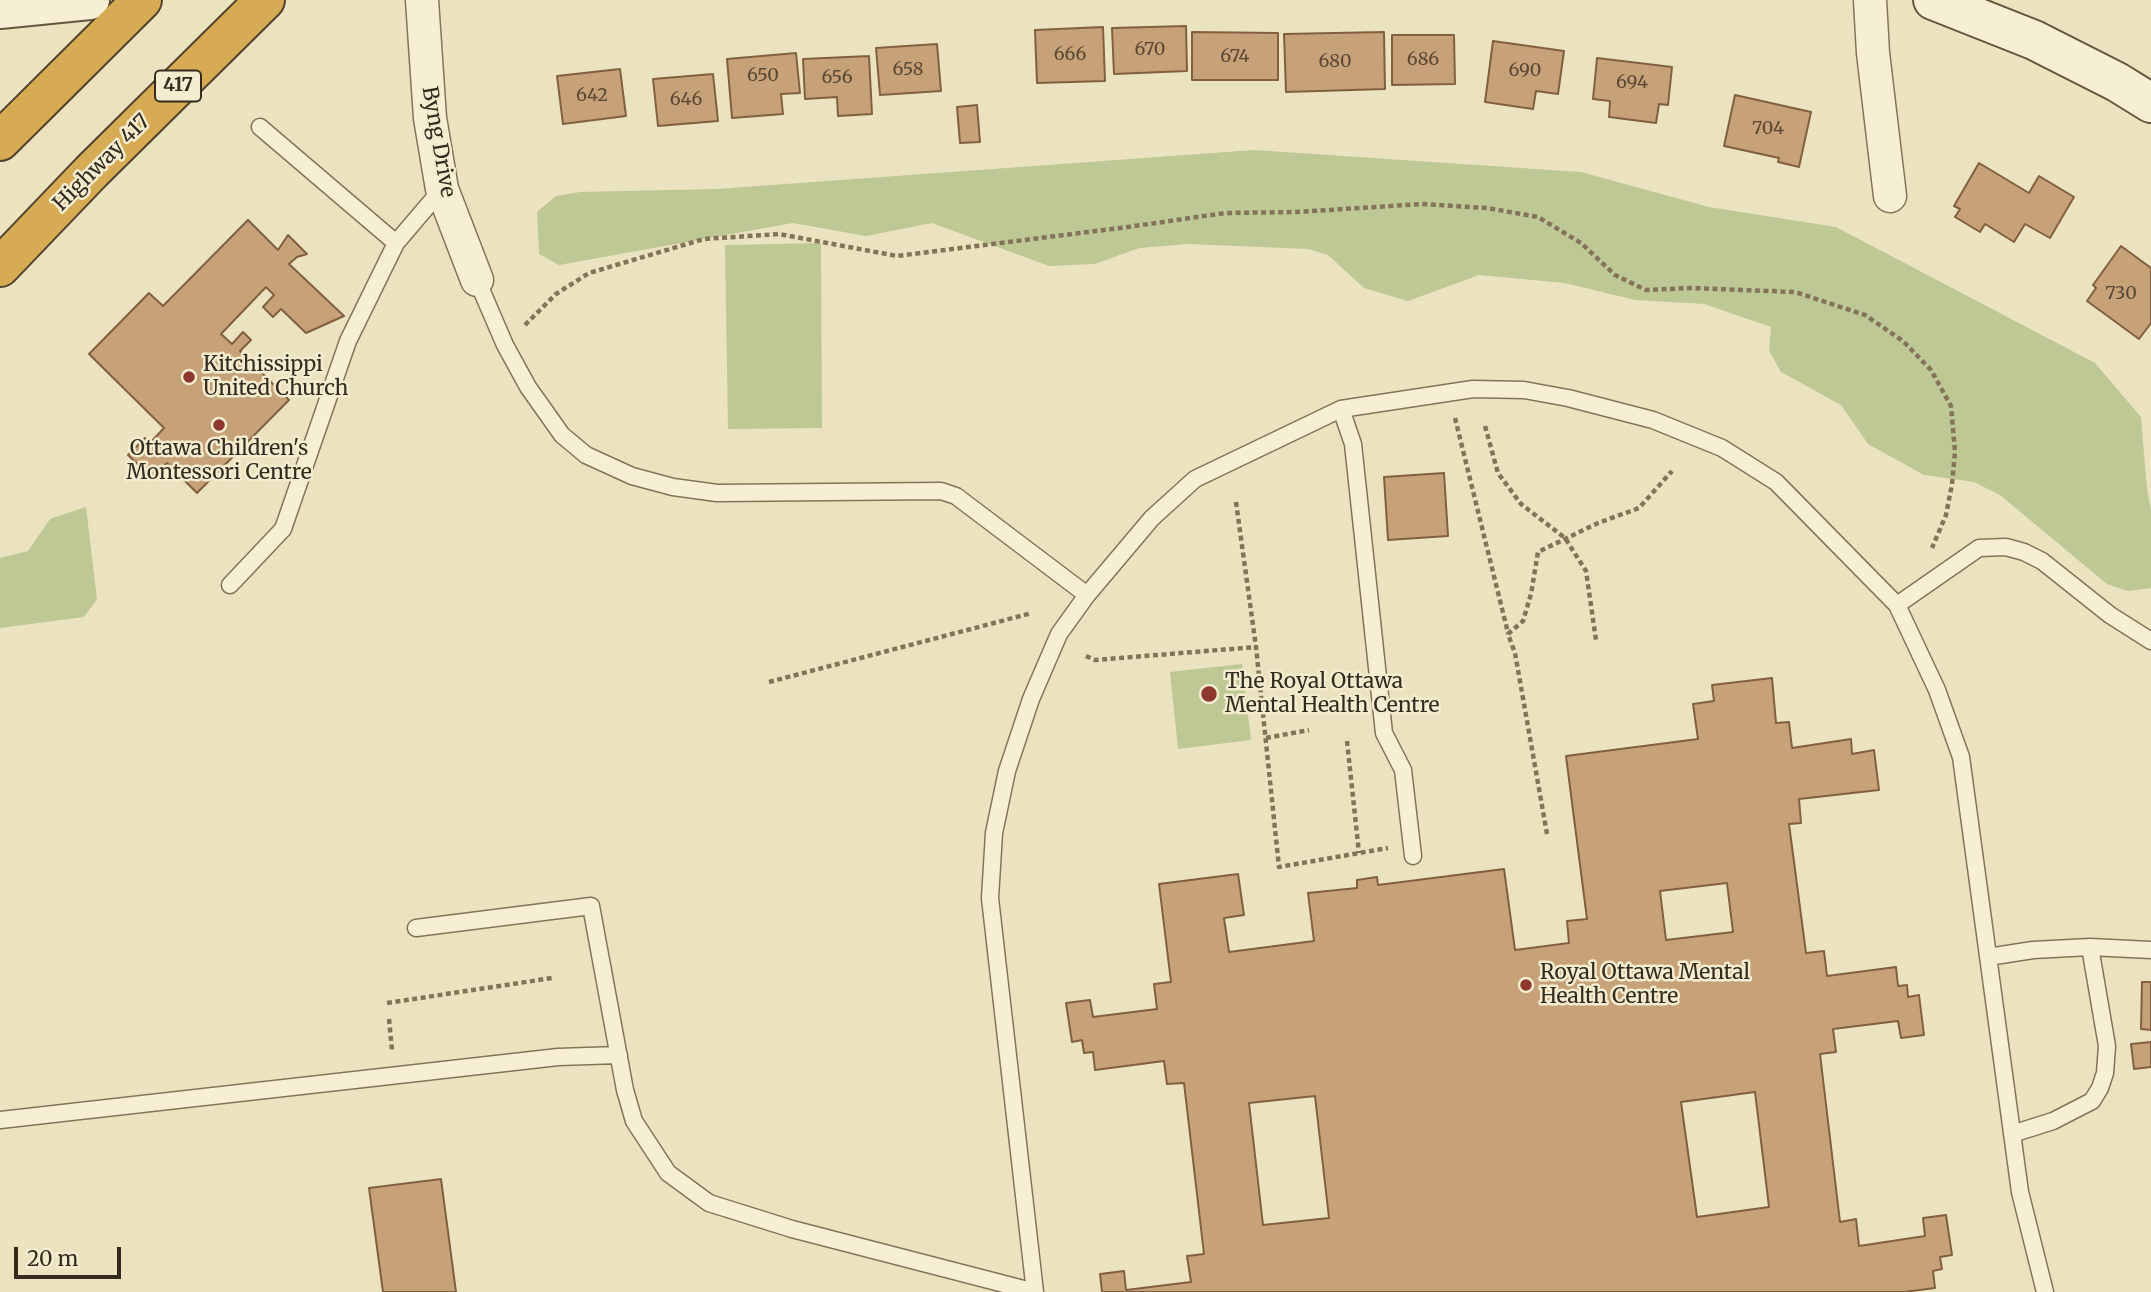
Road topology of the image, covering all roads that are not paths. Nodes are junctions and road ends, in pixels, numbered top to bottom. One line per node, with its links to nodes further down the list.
1 (90, 0): 7 (main road)
2 (142, 0): 10 (highway)
3 (265, 0): 14 (highway, Highway 417 / 417)
4 (422, 0): 11 (street, Byng Drive)
5 (1870, 0): 12 (street)
6 (1933, 0): 8 (main road)
7 (0, 9)
8 (2151, 103)
9 (261, 127): 13 (lane)
10 (0, 141)
11 (442, 189): 13 (lane); 15 (street, Byng Drive)
12 (1890, 195)
13 (396, 243): 17 (lane)
14 (0, 267)
15 (477, 280): 18 (lane)
16 (1341, 409): 18 (lane); 19 (lane); 21 (lane)
17 (230, 585)
18 (1087, 595): 29 (lane)
19 (1897, 606): 20 (lane); 25 (lane)
20 (2151, 641)
21 (1412, 849)
22 (416, 928): 26 (lane)
23 (2090, 947): 24 (lane); 25 (lane); 28 (lane)
24 (2151, 950)
25 (1989, 957): 28 (lane)
26 (619, 1055): 27 (lane); 29 (lane)
27 (0, 1120)
28 (2012, 1134): 30 (lane)
29 (1035, 1292)
30 (2045, 1292)

